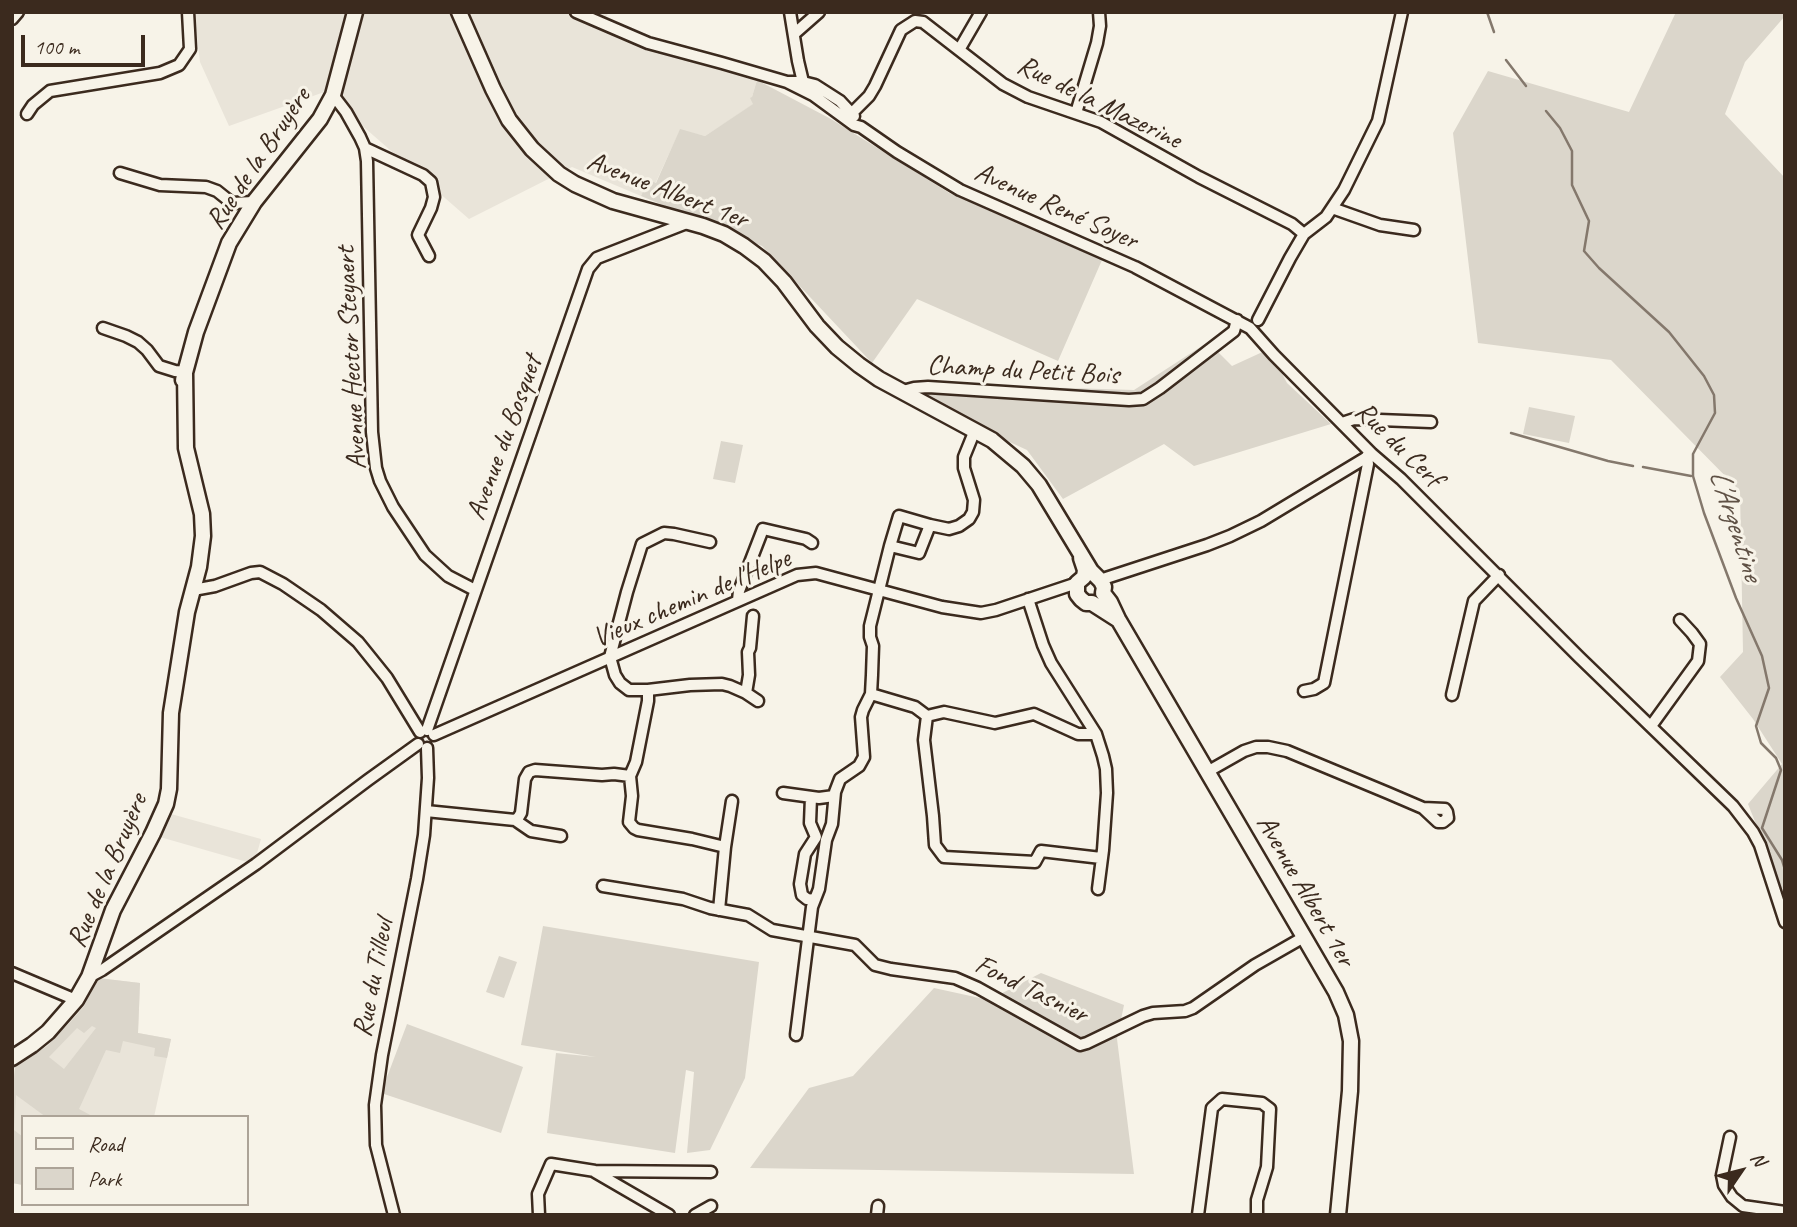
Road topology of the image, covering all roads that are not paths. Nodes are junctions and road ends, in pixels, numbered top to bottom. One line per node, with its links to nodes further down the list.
1 (18, 12): 11 (street)
2 (188, 12): 17 (street)
3 (355, 12): 15 (main road, Rue de la Bruyère)
4 (459, 12): 24 (main road, Avenue Albert 1er)
5 (576, 12): 14 (street, Avenue René Soyer)
6 (790, 12): 12 (street)
7 (819, 12): 12 (street)
8 (981, 12): 13 (street)
9 (1099, 12): 16 (street)
10 (1402, 12): 23 (street)
11 (12, 19)
12 (794, 34): 14 (street)
13 (959, 50): 16 (street, Rue de la Mazerine); 18 (street, Rue de la Mazerine)
14 (802, 86): 18 (street, Avenue René Soyer)
15 (333, 95): 19 (street, Avenue Hector Steyaert); 21 (main road, Rue de la Bruyère)
16 (1076, 113): 27 (street, Rue de la Mazerine)
17 (27, 114)
18 (849, 116): 29 (street, Avenue René Soyer)
19 (365, 148): 28 (street); 46 (street, Avenue Hector Steyaert)
20 (120, 173): 22 (street)
21 (254, 202): 22 (street); 25 (main road, Rue de la Bruyère)
22 (232, 203): 25 (street)
23 (1332, 208): 26 (street); 27 (street)
24 (690, 221): 33 (main road, Avenue Albert 1er); 46 (street, Avenue du Bosquet)
25 (240, 223): 32 (main road, Rue de la Bruyère)
26 (1414, 230)
27 (1304, 234): 30 (street)
28 (429, 256)
29 (1237, 320): 30 (street, Avenue René Soyer); 33 (street, Champ du Petit Bois)
30 (1256, 326): 35 (street, Rue du Cerf)
31 (103, 328): 32 (street)
32 (185, 372): 45 (main road, Rue de la Bruyère)
33 (903, 391): 36 (main road, Avenue Albert 1er)
34 (1431, 422): 35 (street)
35 (1342, 423): 37 (street, Rue du Cerf)
36 (975, 430): 38 (street); 43 (main road, Avenue Albert 1er)
37 (1370, 455): 42 (street, Rue du Cerf); 43 (street, Vieux chemin de l'Helpe); 53 (street, Rue du Cerf)
38 (930, 525): 41 (street); 41 (street)
39 (710, 542): 51 (street)
40 (812, 543): 48 (street)
41 (890, 546): 44 (street)
42 (1499, 575): 56 (street); 59 (street, Rue du Cerf)
43 (1090, 587): 47 (street, Vieux chemin de l'Helpe); 63 (main road, Avenue Albert 1er)
44 (878, 589): 47 (street, Vieux chemin de l'Helpe); 48 (street, Vieux chemin de l'Helpe); 55 (street)
45 (193, 590): 60 (street); 84 (main road, Rue de la Bruyère)
46 (475, 590): 60 (street, Avenue du Bosquet)
47 (1028, 599): 61 (street)
48 (738, 600): 51 (street, Vieux chemin de l'Helpe)
49 (753, 616): 54 (street)
50 (1680, 620): 59 (street)
51 (610, 657): 52 (street); 60 (street, Vieux chemin de l'Helpe)
52 (648, 690): 54 (street); 64 (street)
53 (1304, 691)
54 (746, 693): 57 (street)
55 (871, 694): 58 (street); 66 (street)
56 (1452, 695)
57 (758, 701)
58 (927, 716): 61 (street); 75 (street)
59 (1651, 726): 80 (street, Rue du Cerf)
60 (427, 732): 62 (street); 62 (street)
61 (1096, 734): 75 (street)
62 (422, 746): 70 (street, Rue du Tilleul); 84 (street)
63 (1208, 772): 69 (street); 82 (main road, Avenue Albert 1er)
64 (630, 776): 71 (street); 74 (street)
65 (783, 793): 67 (street)
66 (834, 796): 67 (street); 73 (street)
67 (811, 797): 73 (street)
68 (732, 801): 74 (street)
69 (1423, 808)
70 (426, 811): 71 (street); 93 (street, Rue du Tilleul)
71 (515, 820): 72 (street)
72 (561, 836)
73 (821, 837): 78 (street); 78 (street)
74 (725, 847): 79 (street)
75 (1101, 858): 77 (street)
76 (603, 886): 79 (street, Fond Tasnier)
77 (1098, 889)
78 (814, 900): 81 (street)
79 (719, 910): 81 (street, Fond Tasnier)
80 (1785, 922)
81 (808, 937): 82 (street, Fond Tasnier); 86 (street)
82 (1304, 937): 99 (main road, Avenue Albert 1er)
83 (12, 973): 85 (street)
84 (89, 977): 85 (main road, Rue de la Bruyère)
85 (76, 1000): 87 (main road, Rue de la Bruyère)
86 (796, 1035)
87 (12, 1058)
88 (1730, 1137): 92 (street)
89 (595, 1171): 90 (street); 94 (street); 95 (street)
90 (711, 1172)
91 (711, 1206): 96 (street)
92 (1785, 1212)
93 (394, 1215)
94 (539, 1215)
95 (669, 1215)
96 (695, 1215)
97 (1198, 1215): 98 (street)
98 (1257, 1215)
99 (1338, 1215)

